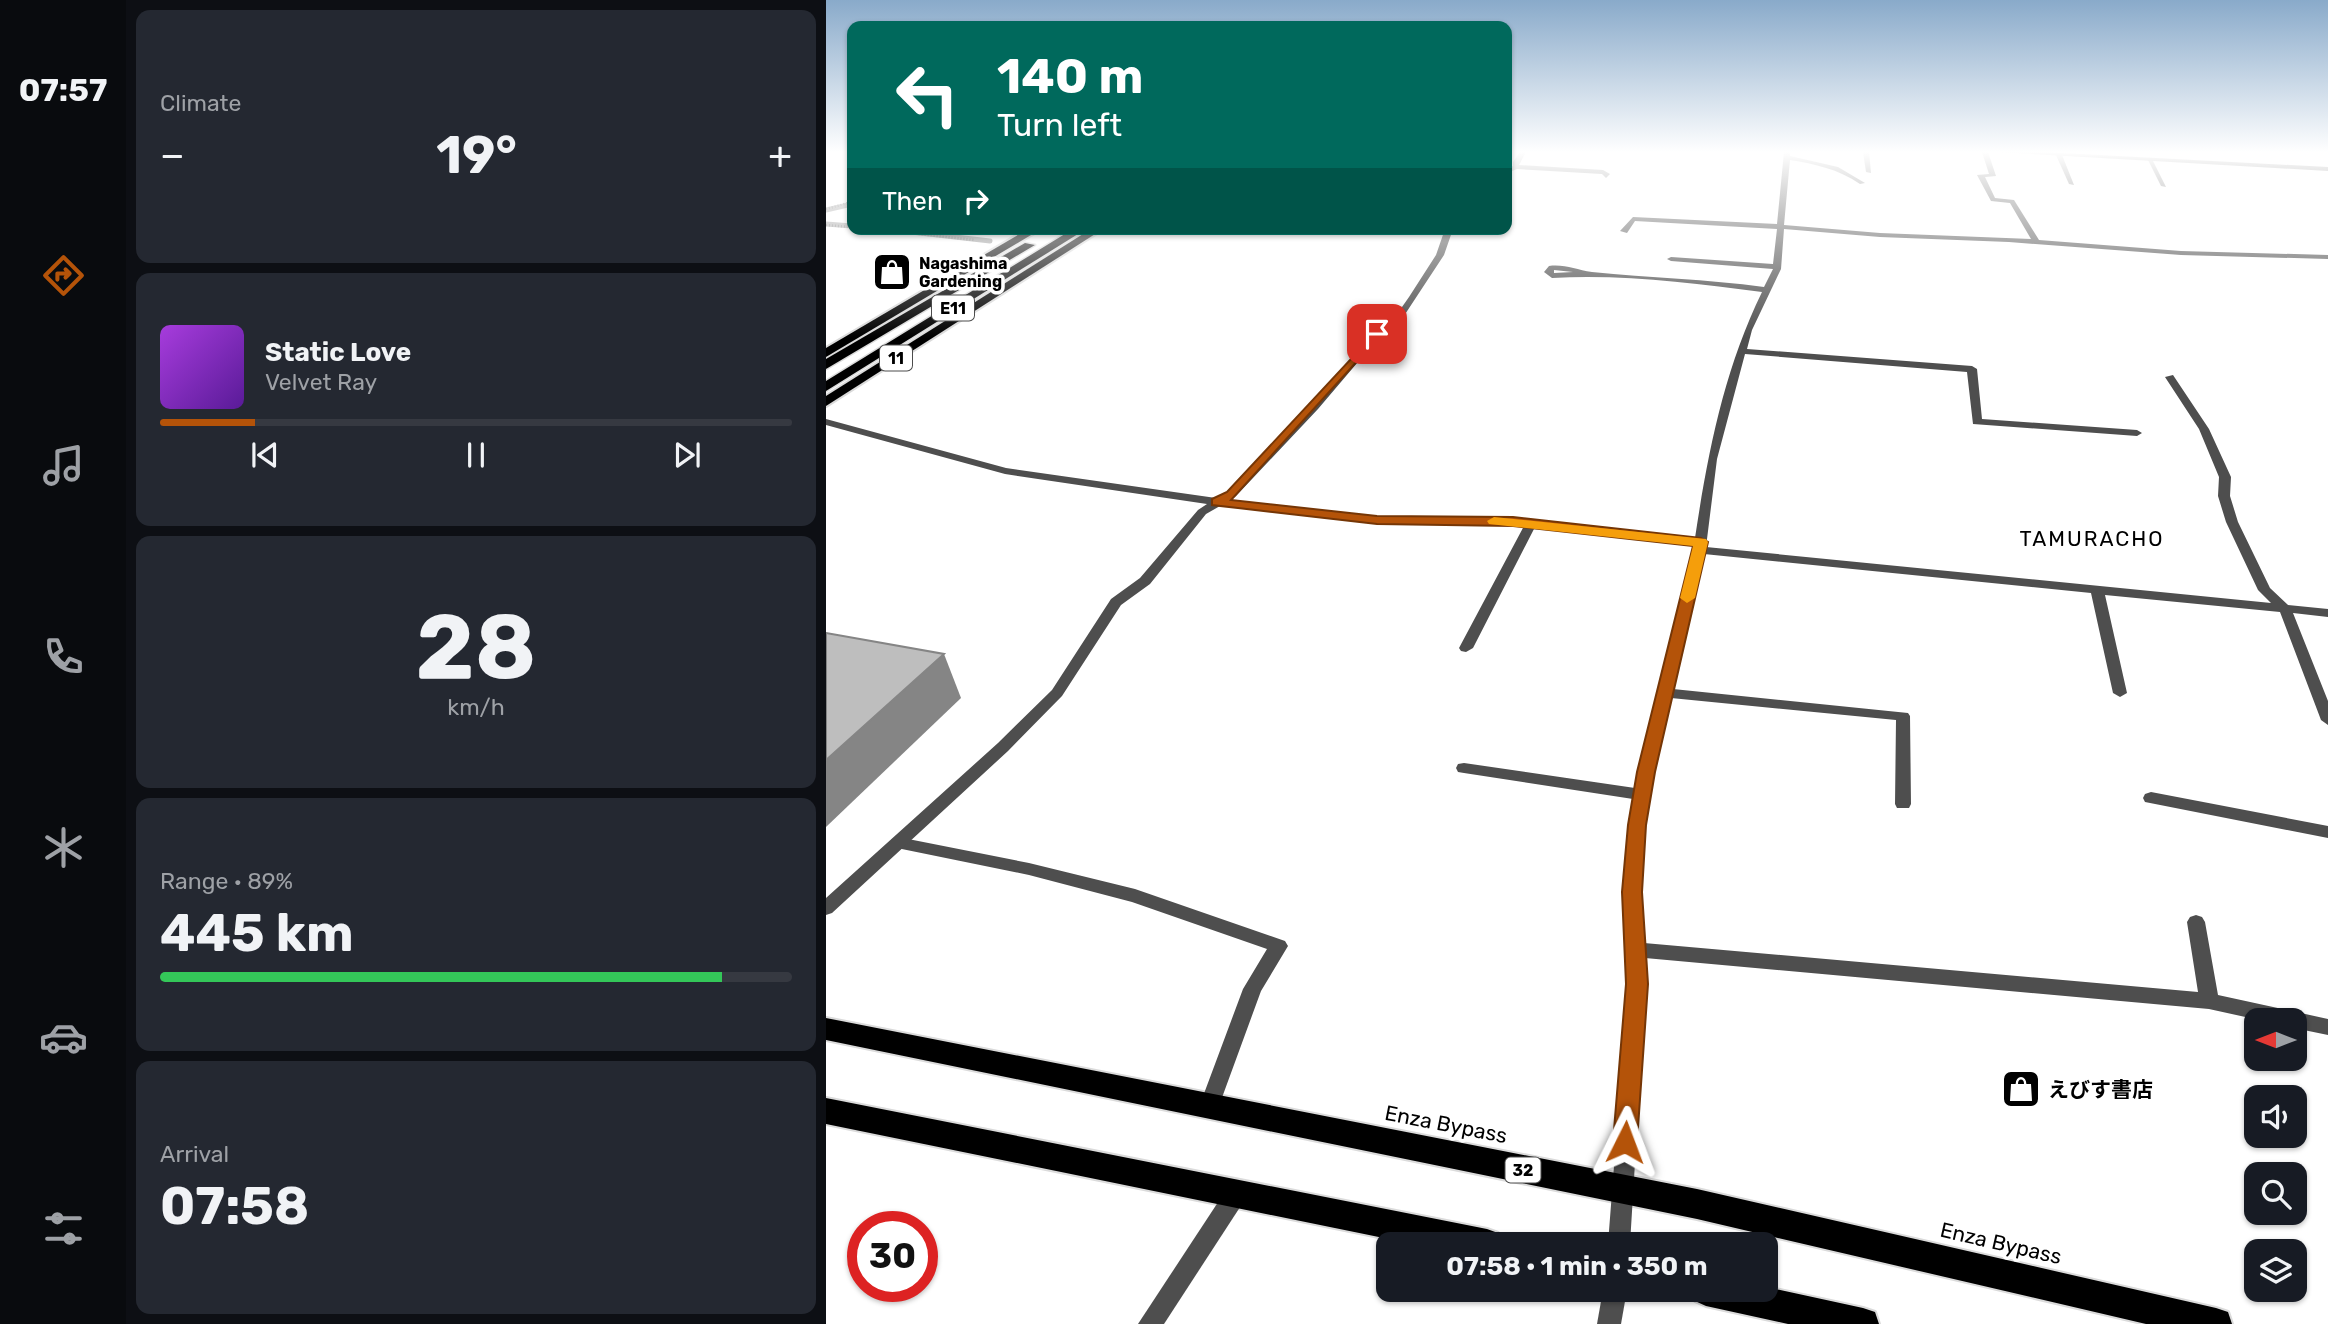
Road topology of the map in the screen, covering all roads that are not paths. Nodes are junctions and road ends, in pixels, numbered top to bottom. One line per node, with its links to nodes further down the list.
1 (1783, 214): 3 (street)
2 (2019, 214): 10 (street)
3 (1782, 227): 4 (street); 10 (street); 13 (street)
4 (1624, 230)
5 (1026, 235): 17 (highway, 11)
6 (1045, 235): 18 (highway, E11)
7 (1071, 235): 20 (highway, E11)
8 (1089, 235): 21 (highway, 11)
9 (1447, 235): 24 (street)
10 (2036, 242): 11 (street)
11 (2328, 257)
12 (1671, 259): 13 (street)
13 (1777, 267): 15 (street)
14 (1587, 274): 15 (street)
15 (1767, 290): 16 (street)
16 (1741, 351): 23 (street); 26 (street)
17 (826, 353)
18 (826, 365)
19 (2170, 377): 28 (street)
20 (826, 387)
21 (826, 402)
22 (826, 422): 24 (street)
23 (2137, 433)
24 (1217, 502): 25 (street); 39 (street)
25 (1531, 523): 26 (street); 30 (street)
26 (1700, 546): 27 (street); 31 (street)
27 (2097, 589): 28 (street); 32 (street)
28 (2285, 609): 29 (street); 33 (street)
29 (2328, 613)
30 (1466, 648)
31 (1665, 693): 35 (street); 37 (street)
32 (2120, 693)
33 (2328, 720)
34 (1464, 768): 35 (street)
35 (1642, 794): 42 (street)
36 (2151, 799): 38 (street)
37 (1903, 804)
38 (2328, 832)
39 (898, 843): 40 (street); 48 (street)
40 (826, 908)
41 (2196, 922): 43 (street)
42 (1637, 950): 43 (street); 50 (street)
43 (2209, 1002): 44 (street)
44 (2244, 1009)
45 (2307, 1023): 46 (street)
46 (2328, 1027)
47 (826, 1029): 48 (highway, Enza Bypass / 32)
48 (1209, 1107): 50 (highway, Enza Bypass / 32)
49 (826, 1111): 51 (highway)
50 (1622, 1190): 53 (street); 59 (highway, Enza Bypass / 32)
51 (1236, 1194): 52 (highway); 56 (street)
52 (1427, 1232)
53 (1620, 1232)
54 (1613, 1302): 57 (street)
55 (1761, 1302): 58 (highway)
56 (1150, 1324)
57 (1608, 1324)
58 (1863, 1324)
59 (2216, 1324)

